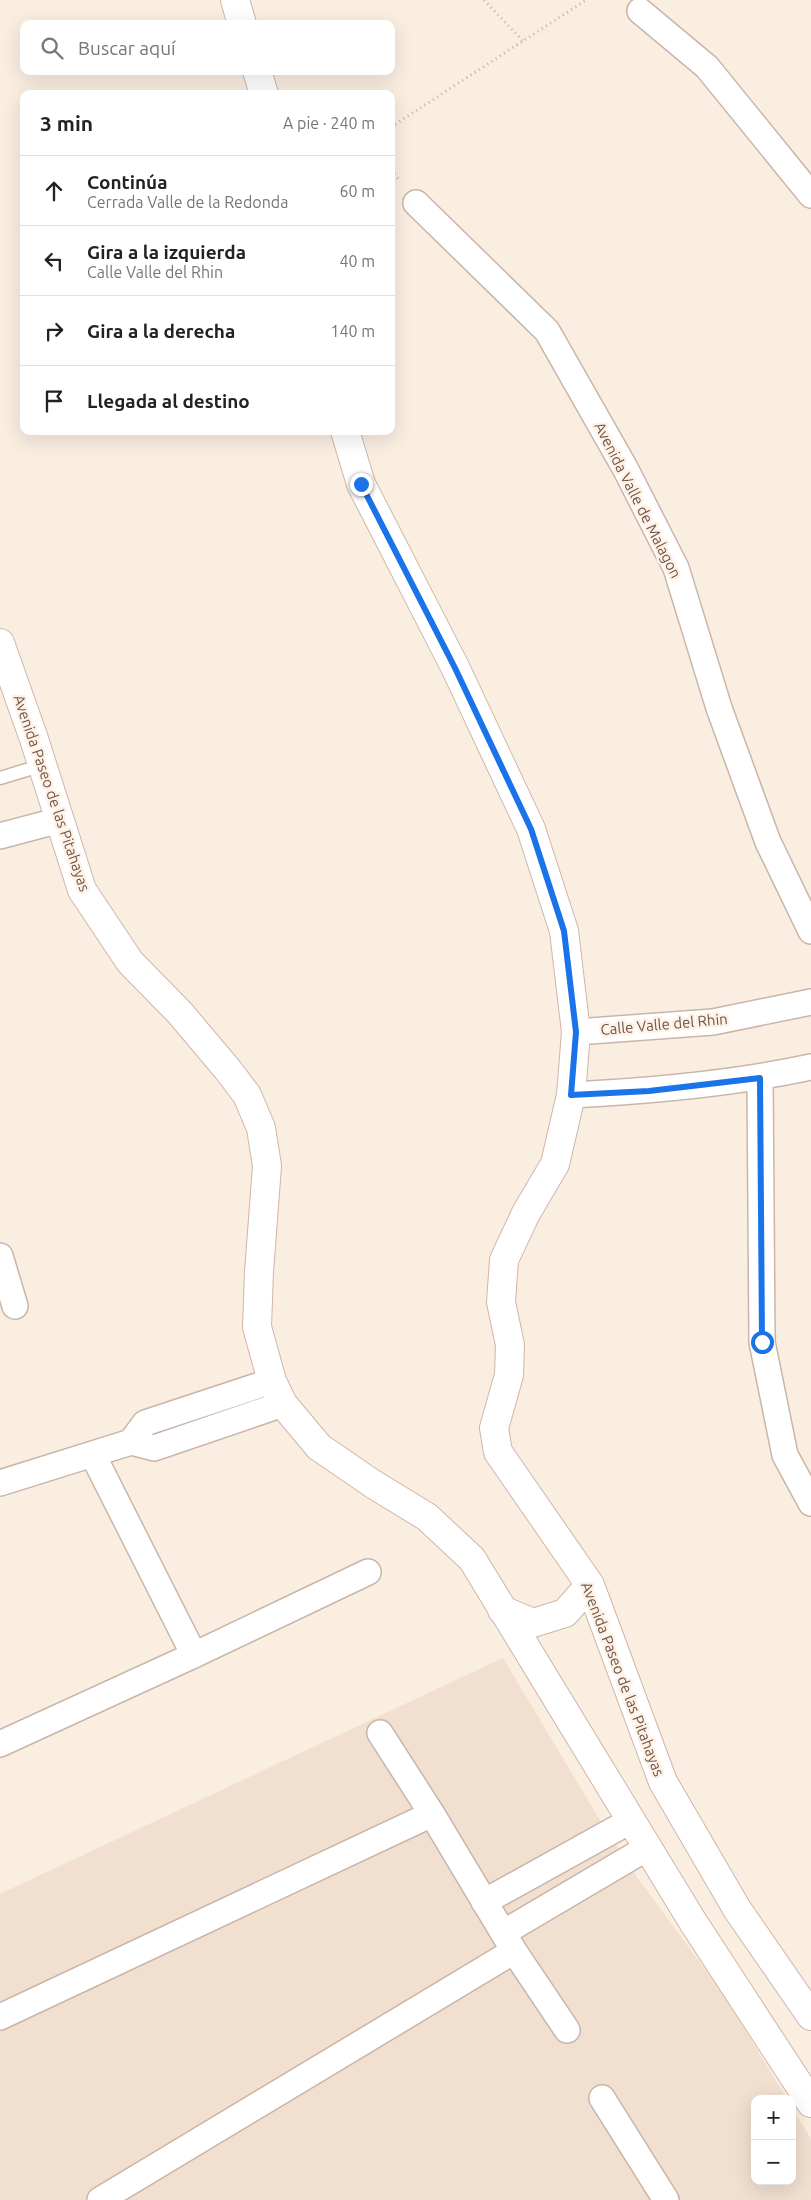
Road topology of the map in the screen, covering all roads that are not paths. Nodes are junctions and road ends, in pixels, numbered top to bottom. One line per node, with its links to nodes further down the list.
1 (235, 0): 3 (street)
2 (640, 11): 6 (street)
3 (241, 20)
4 (258, 75): 5 (street)
5 (263, 90)
6 (811, 195)
7 (416, 203): 14 (street, Avenida Valle de Malagon)
8 (346, 435): 16 (street, Avenida Paseo de las Pitahayas)
9 (0, 643): 10 (street, Avenida Paseo de las Pitahayas)
10 (42, 765): 11 (lane); 12 (street, Avenida Paseo de las Pitahayas)
11 (0, 778)
12 (60, 820): 13 (street); 22 (street, Avenida Paseo de las Pitahayas)
13 (0, 836)
14 (811, 931)
15 (811, 1002): 16 (street, Calle Valle del Rhin)
16 (576, 1032): 19 (street, Avenida Paseo de las Pitahayas)
17 (811, 1067): 18 (street)
18 (760, 1078): 19 (street); 25 (street)
19 (571, 1095): 27 (street, Avenida Paseo de las Pitahayas)
20 (0, 1256): 21 (street)
21 (14, 1306)
22 (278, 1393): 23 (street); 28 (street, Avenida Paseo de las Pitahayas)
23 (93, 1455): 24 (street); 29 (street)
24 (0, 1482)
25 (811, 1503)
26 (368, 1572): 29 (street)
27 (590, 1585): 28 (street); 37 (street, Avenida Paseo de las Pitahayas)
28 (502, 1610): 33 (street, Avenida Paseo de las Pitahayas)
29 (194, 1655): 31 (street)
30 (380, 1734): 32 (street)
31 (0, 1744)
32 (432, 1814): 35 (street); 38 (street)
33 (630, 1821): 34 (street, Avenida Paseo de las Pitahayas); 35 (street)
34 (647, 1848): 36 (street); 41 (street, Avenida Paseo de las Pitahayas)
35 (484, 1902): 36 (street)
36 (508, 1942): 39 (street); 42 (street)
37 (811, 2016)
38 (0, 2017)
39 (567, 2030)
40 (602, 2098): 43 (street)
41 (811, 2103)
42 (100, 2200)
43 (666, 2200)

